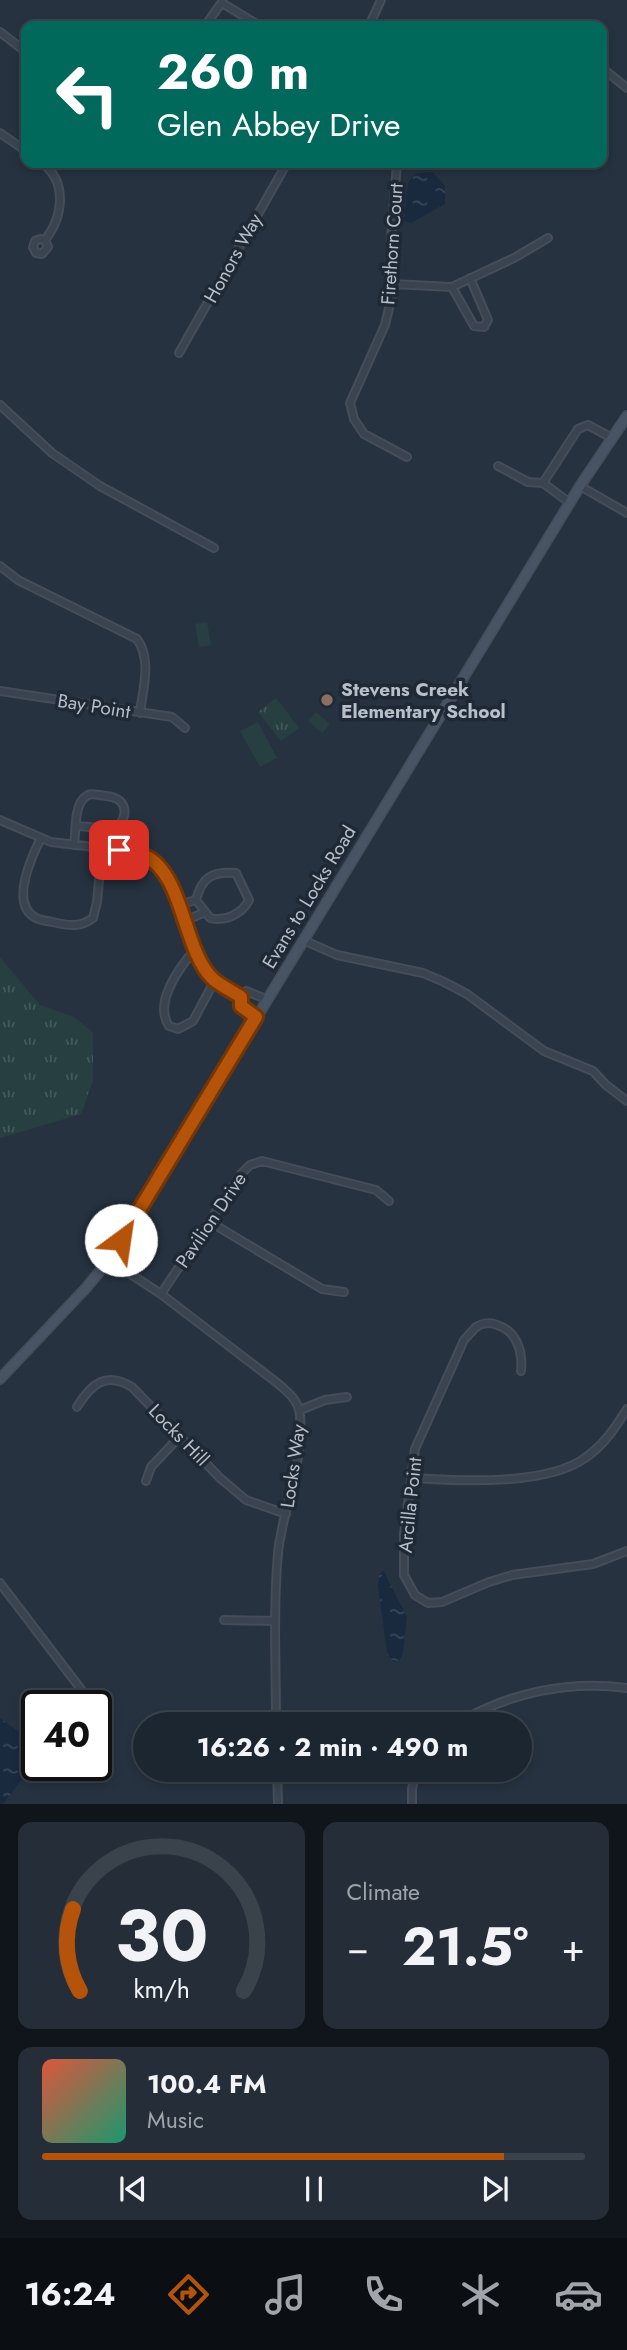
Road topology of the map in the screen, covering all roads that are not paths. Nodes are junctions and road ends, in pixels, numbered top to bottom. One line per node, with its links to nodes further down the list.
1 (381, 0): 5 (street)
2 (222, 1): 3 (street); 4 (street)
3 (208, 21)
4 (252, 21)
5 (371, 21)
6 (0, 32): 7 (street)
7 (21, 48)
8 (607, 72): 9 (street)
9 (627, 88)
10 (0, 133): 11 (street)
11 (21, 148)
12 (47, 168): 16 (street)
13 (284, 168): 20 (street, Honors Way)
14 (397, 168): 18 (street, Firethorn Court)
15 (548, 237): 17 (street)
16 (45, 240)
17 (470, 278): 19 (street); 19 (street)
18 (393, 284): 19 (street); 24 (street, Firethorn Court)
19 (452, 287)
20 (179, 353)
21 (0, 405): 30 (street)
22 (627, 416): 23 (street, Evans to Locks Road)
23 (612, 438): 26 (street); 27 (street, Evans to Locks Road)
24 (407, 457)
25 (498, 466): 26 (street)
26 (543, 483): 28 (street)
27 (580, 486): 28 (street, Evans to Locks Road); 29 (street)
28 (570, 503): 44 (street, Evans to Locks Road)
29 (627, 513)
30 (214, 548)
31 (0, 566): 33 (street)
32 (0, 691): 33 (street, Bay Point)
33 (140, 713): 34 (street, Bay Point)
34 (185, 727)
35 (0, 820): 37 (street)
36 (76, 825): 36 (street); 38 (street)
37 (41, 838): 38 (street); 39 (street)
38 (74, 845): 39 (street)
39 (102, 848): 41 (street)
40 (196, 900): 41 (street); 42 (street); 42 (street)
41 (178, 905): 43 (street)
42 (205, 912): 43 (street)
43 (185, 920): 45 (street)
44 (303, 940): 48 (street, Evans to Locks Road); 50 (street)
45 (195, 949): 46 (street); 46 (street)
46 (215, 980): 47 (street)
47 (241, 997): 48 (street); 49 (street)
48 (267, 999): 49 (street, Evans to Locks Road)
49 (256, 1017): 53 (street, Evans to Locks Road)
50 (627, 1101)
51 (389, 1201): 52 (street, Pavilion Drive)
52 (210, 1222): 54 (street); 55 (street, Pavilion Drive)
53 (109, 1260): 55 (street, Locks Way); 57 (street, Evans to Locks Road)
54 (344, 1292)
55 (161, 1294): 61 (street, Locks Way)
56 (521, 1371): 63 (street, Arcilla Point)
57 (0, 1379)
58 (347, 1397): 61 (street)
59 (77, 1407): 62 (street, Locks Hill)
60 (627, 1409): 63 (street)
61 (300, 1410): 65 (street, Locks Way)
62 (180, 1436): 64 (street); 65 (street, Locks Hill)
63 (412, 1478): 66 (street, Arcilla Point)
64 (146, 1481)
65 (286, 1514): 69 (street, Locks Way)
66 (627, 1550)
67 (0, 1583): 71 (street)
68 (224, 1620): 69 (street)
69 (275, 1621): 72 (street, Locks Way)
70 (627, 1688): 73 (street)
71 (82, 1690)
72 (276, 1712)
73 (480, 1712)
74 (277, 1782): 76 (street)
75 (413, 1782): 77 (street)
76 (278, 1804)
77 (412, 1804)

